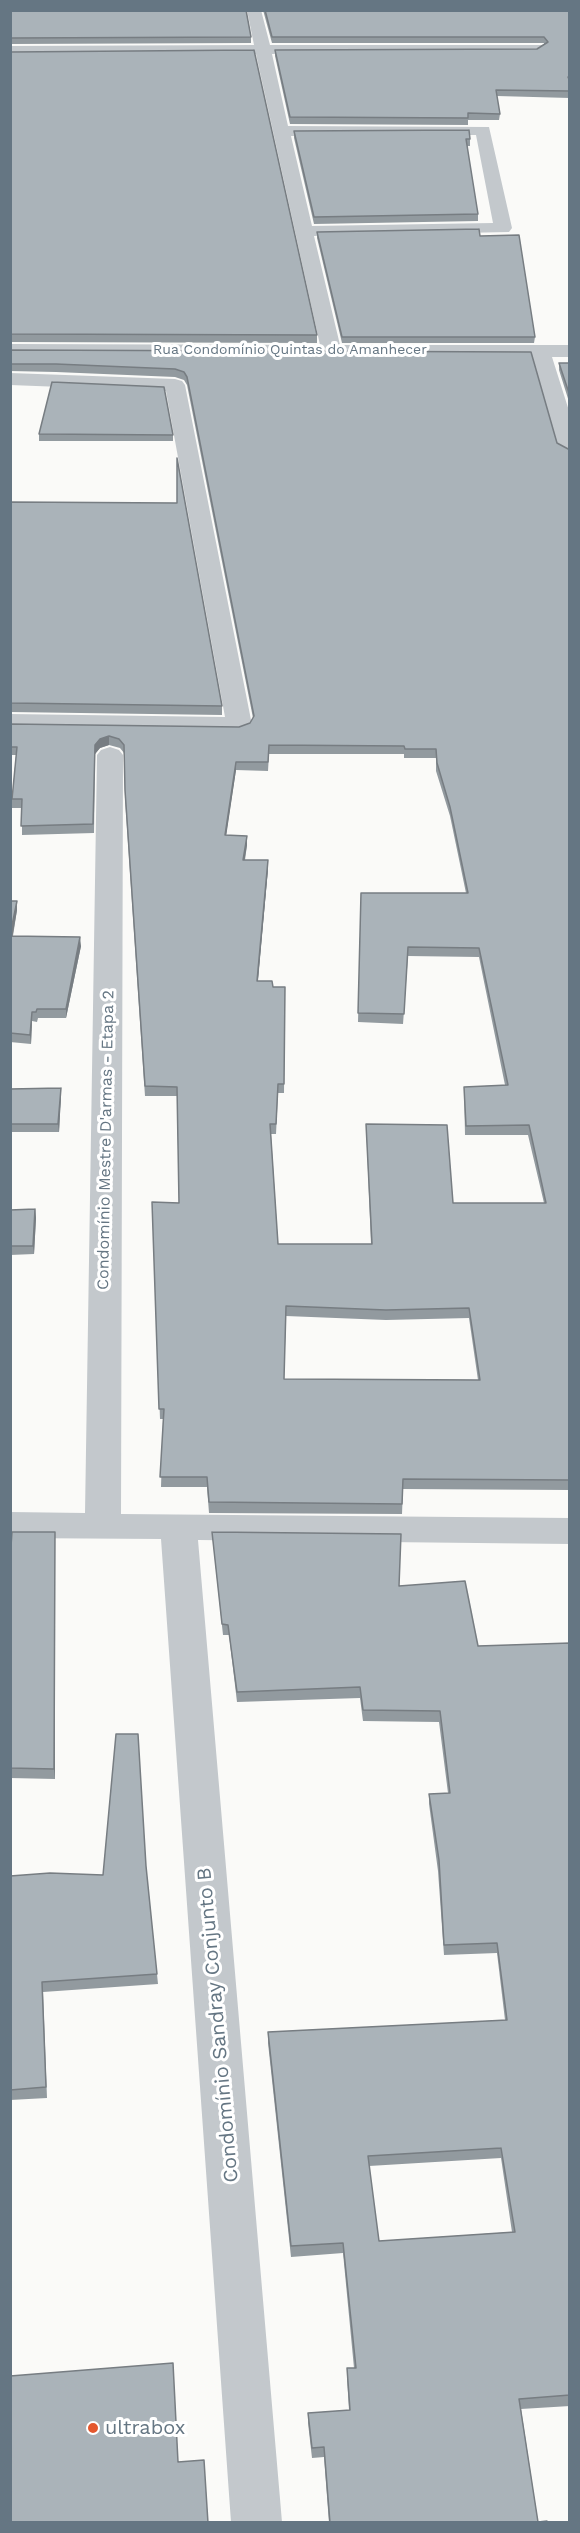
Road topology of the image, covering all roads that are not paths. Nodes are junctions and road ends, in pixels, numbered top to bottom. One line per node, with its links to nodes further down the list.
1 (254, 10): 3 (street)
2 (537, 48): 3 (street)
3 (264, 49): 4 (street); 5 (street)
4 (10, 51)
5 (282, 131): 6 (street); 6 (street)
6 (304, 231): 8 (street)
7 (10, 350): 8 (street, Rua Condomínio Quintas do Amanhecer)
8 (331, 350): 9 (street, Rua Condomínio Quintas do Amanhecer)
9 (540, 350): 10 (street, Rua Condomínio Quintas do Amanhecer); 12 (street)
10 (570, 351)
11 (10, 379): 14 (street)
12 (564, 414): 13 (street)
13 (570, 450)
14 (10, 722)
15 (110, 755): 17 (street, Condomínio Mestre D'armas - Etapa 2)
16 (10, 1525): 17 (street)
17 (103, 1526): 18 (street)
18 (179, 1527): 19 (street); 20 (street, Condomínio Sandray Conjunto B)
19 (570, 1531)
20 (257, 2523)

